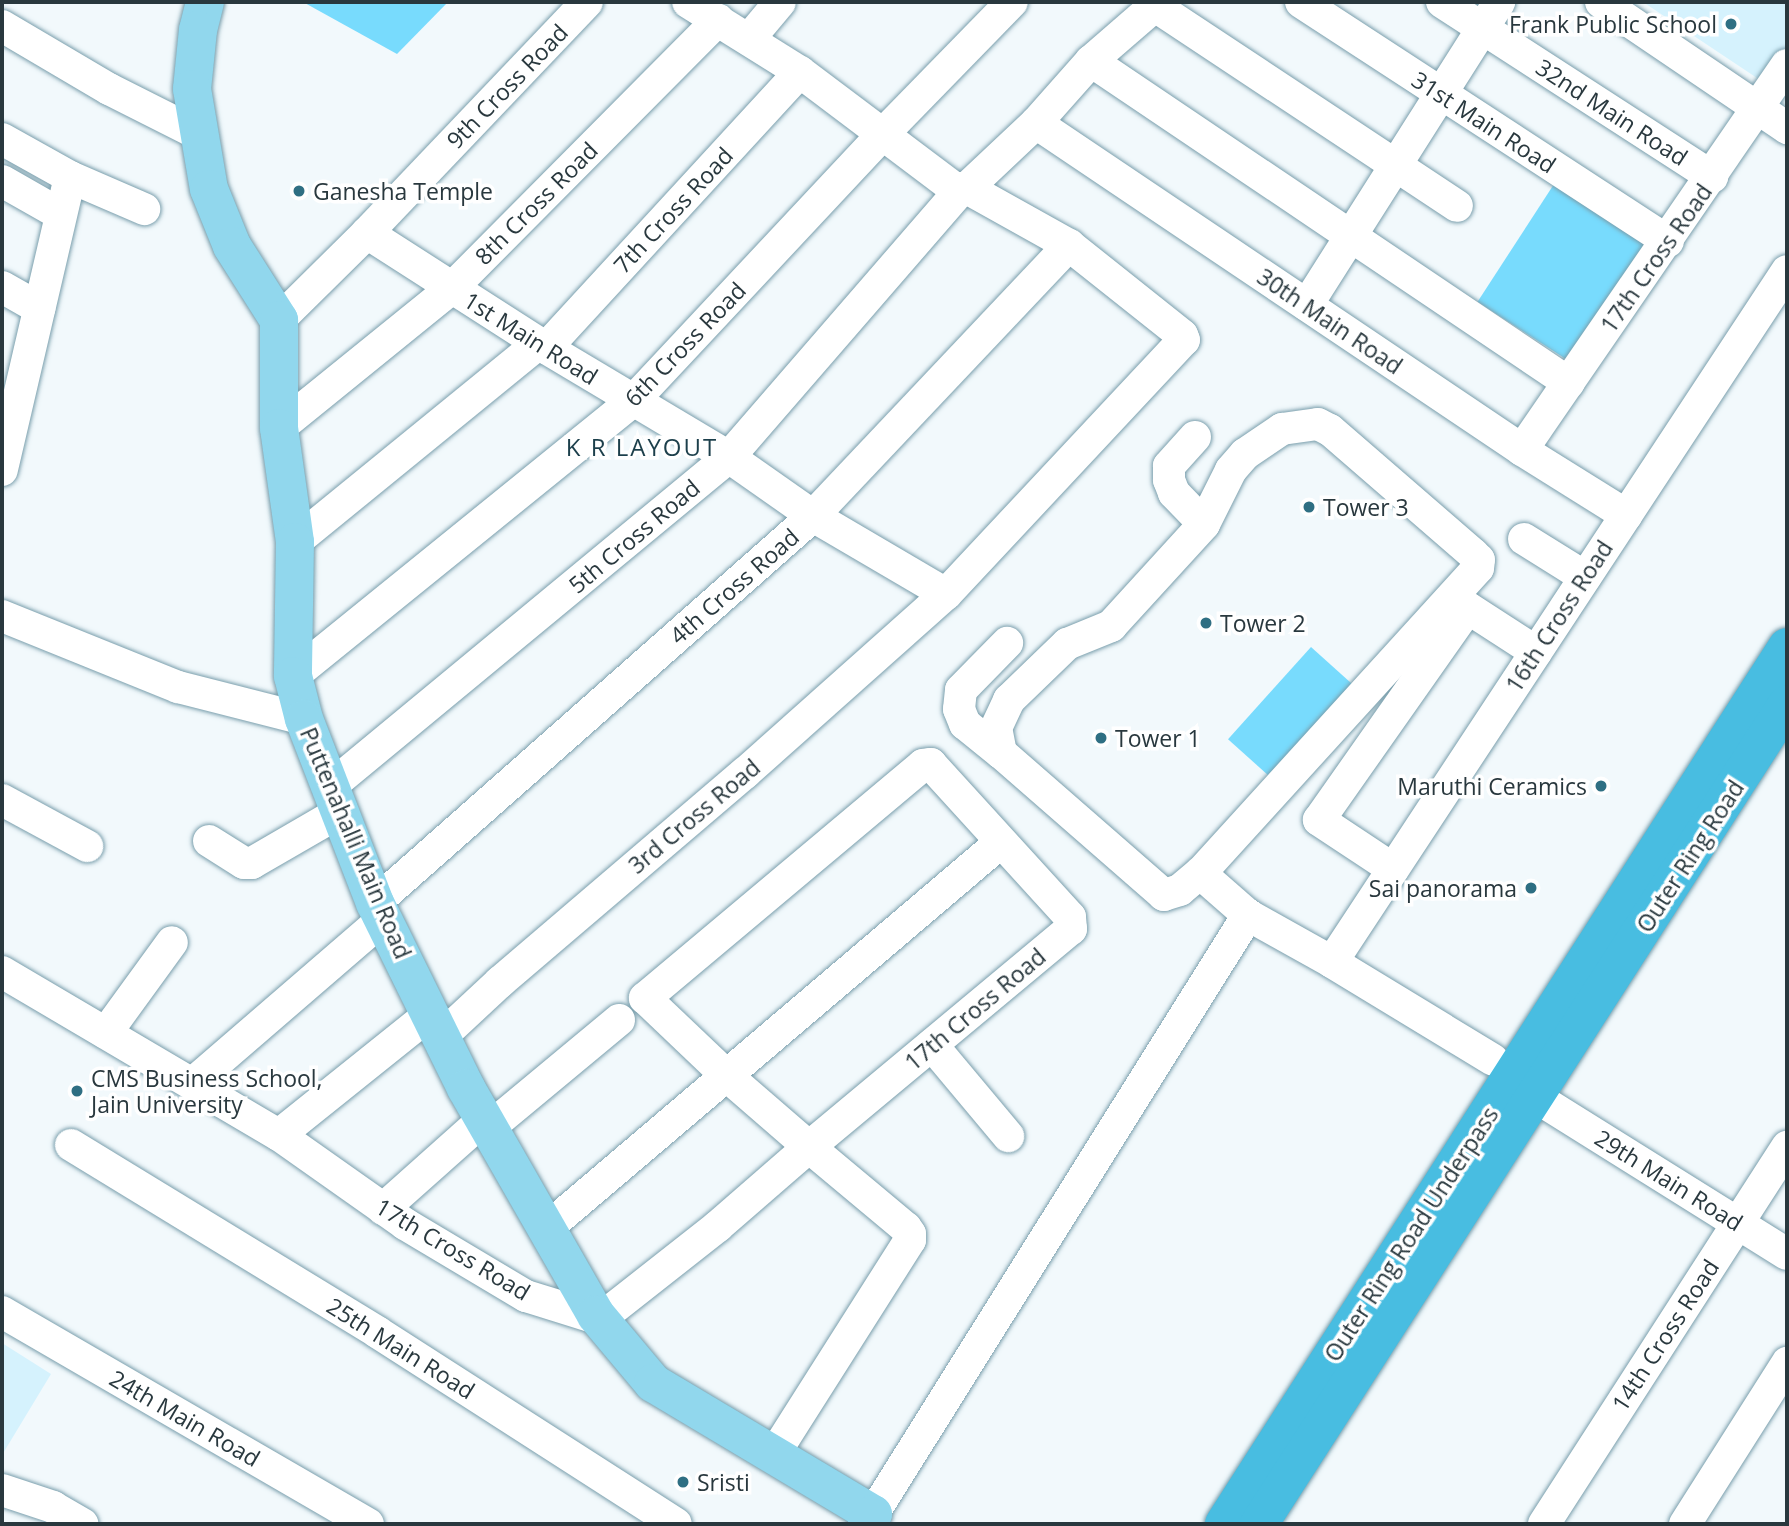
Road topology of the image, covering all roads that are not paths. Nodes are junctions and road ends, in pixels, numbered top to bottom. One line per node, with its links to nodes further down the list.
1 (205, 2): 21 (main road)
2 (587, 2): 32 (street, 9th Cross Road)
3 (688, 2): 11 (street, 3rd Cross Road)
4 (780, 2): 13 (street)
5 (1012, 2): 22 (street, 6th Cross Road)
6 (1301, 2): 17 (street, 31st Main Road)
7 (1442, 2): 10 (street, 32nd Main Road)
8 (1601, 2): 18 (street)
9 (1157, 4): 14 (street, 5th Cross Road); 24 (street)
10 (1491, 15): 17 (street); 26 (street, 32nd Main Road)
11 (718, 20): 13 (street, 3rd Cross Road); 38 (street, 8th Cross Road)
12 (2, 26): 21 (street)
13 (749, 39): 16 (street, 3rd Cross Road)
14 (1091, 61): 19 (street, 5th Cross Road); 33 (street)
15 (1787, 65): 18 (street, 17th Cross Road)
16 (800, 72): 22 (street, 3rd Cross Road); 42 (street, 7th Cross Road)
17 (1440, 93): 24 (street); 34 (street, 31st Main Road)
18 (1758, 108): 20 (street); 26 (street, 17th Cross Road)
19 (1036, 123): 28 (street, 5th Cross Road); 39 (street, 30th Main Road)
20 (1787, 128)
21 (198, 134): 41 (main road)
22 (882, 135): 28 (street, 3rd Cross Road); 44 (street, 6th Cross Road)
23 (2, 139): 25 (street)
24 (1396, 166): 29 (street); 33 (street)
25 (70, 177): 30 (street); 31 (street)
26 (1712, 177): 34 (street, 17th Cross Road)
27 (2, 181): 31 (street)
28 (964, 189): 35 (street, 3rd Cross Road); 49 (street, 5th Cross Road)
29 (1457, 206)
30 (144, 209)
31 (60, 214): 40 (street)
32 (367, 233): 38 (street, 1st Main Road); 41 (street, 9th Cross Road)
33 (1352, 237): 39 (street); 43 (street)
34 (1668, 241): 43 (street, 17th Cross Road)
35 (1069, 245): 52 (street, 4th Cross Road); 57 (street, 3rd Cross Road)
36 (1787, 271): 51 (street, 16th Cross Road)
37 (2, 287): 40 (street)
38 (452, 288): 42 (street, 1st Main Road); 46 (street, 8th Cross Road)
39 (1307, 305): 48 (street, 30th Main Road)
40 (38, 308): 45 (street)
41 (279, 320): 46 (main road, Puttenahalli Main Road)
42 (542, 346): 44 (street, 1st Main Road); 55 (street, 7th Cross Road)
43 (1569, 383): 48 (street, 17th Cross Road)
44 (633, 401): 49 (street, 1st Main Road); 62 (street, 6th Cross Road)
45 (8, 406): 50 (street)
46 (279, 428): 55 (main road, Puttenahalli Main Road)
47 (1195, 437): 53 (street)
48 (1522, 450): 51 (street, 30th Main Road)
49 (729, 457): 52 (street, 1st Main Road); 66 (street, 5th Cross Road)
50 (2, 470)
51 (1626, 515): 56 (street, 16th Cross Road)
52 (813, 516): 57 (street, 1st Main Road); 73 (street, 4th Cross Road)
53 (1204, 524): 65 (street); 72 (street)
54 (1524, 539): 56 (street)
55 (295, 542): 62 (main road, Puttenahalli Main Road)
56 (1585, 577): 61 (street, 16th Cross Road)
57 (946, 594): 81 (street, 3rd Cross Road)
58 (2, 616): 64 (street)
59 (1007, 643): 65 (street)
60 (1787, 647): 76 (highway, Outer Ring Road)
61 (1536, 652): 71 (street, 16th Cross Road); 71 (street)
62 (293, 676): 64 (main road, Puttenahalli Main Road)
63 (1787, 704): 79 (highway, Outer Ring Road)
64 (304, 719): 66 (main road, Puttenahalli Main Road)
65 (1001, 753): 72 (street)
66 (336, 799): 68 (street, 5th Cross Road); 73 (main road, Puttenahalli Main Road)
67 (2, 800): 70 (street)
68 (209, 842)
69 (1001, 842): 83 (street, 17th Cross Road); 85 (street); 85 (street)
70 (87, 846)
71 (1393, 869): 77 (street, 16th Cross Road)
72 (1200, 873): 74 (street)
73 (379, 911): 81 (main road, Puttenahalli Main Road); 86 (street, 4th Cross Road)
74 (1248, 915): 77 (street); 103 (street)
75 (172, 942): 82 (street)
76 (1597, 944): 84 (highway); 108 (highway, Outer Ring Road Underpass)
77 (1332, 962): 84 (street)
78 (2, 972): 82 (street, 17th Cross Road)
79 (1592, 1007): 87 (highway); 109 (highway, Outer Ring Road Underpass)
80 (619, 1020): 88 (street)
81 (436, 1026): 88 (main road, Puttenahalli Main Road); 89 (street, 3rd Cross Road)
82 (106, 1033): 86 (street, 17th Cross Road)
83 (932, 1045): 90 (street); 92 (street, 17th Cross Road)
84 (1493, 1060): 107 (highway)
85 (727, 1076): 92 (street); 96 (street)
86 (193, 1083): 89 (street, 17th Cross Road)
87 (1550, 1107): 95 (street, 29th Main Road); 110 (highway)
88 (487, 1124): 94 (street); 96 (main road, Puttenahalli Main Road)
89 (279, 1135): 94 (street, 17th Cross Road)
90 (1008, 1136)
91 (71, 1145): 106 (street, 25th Main Road)
92 (809, 1147): 99 (street, 17th Cross Road); 101 (street)
93 (1787, 1147): 95 (street, 14th Cross Road)
94 (383, 1209): 99 (street, 17th Cross Road)
95 (1738, 1223): 97 (street, 29th Main Road); 111 (street, 14th Cross Road)
96 (546, 1229): 99 (main road, Puttenahalli Main Road)
97 (1787, 1254)
98 (2, 1312): 105 (street, 24th Main Road)
99 (600, 1319): 101 (main road, Puttenahalli Main Road)
100 (1787, 1363): 112 (street)
101 (775, 1453): 103 (main road, Puttenahalli Main Road)
102 (2, 1490): 104 (street)
103 (870, 1519)
104 (82, 1524)
105 (368, 1524)
106 (676, 1524)
107 (1197, 1524)
108 (1224, 1524)
109 (1259, 1524)
110 (1283, 1524)
111 (1544, 1524)
112 (1685, 1524)

